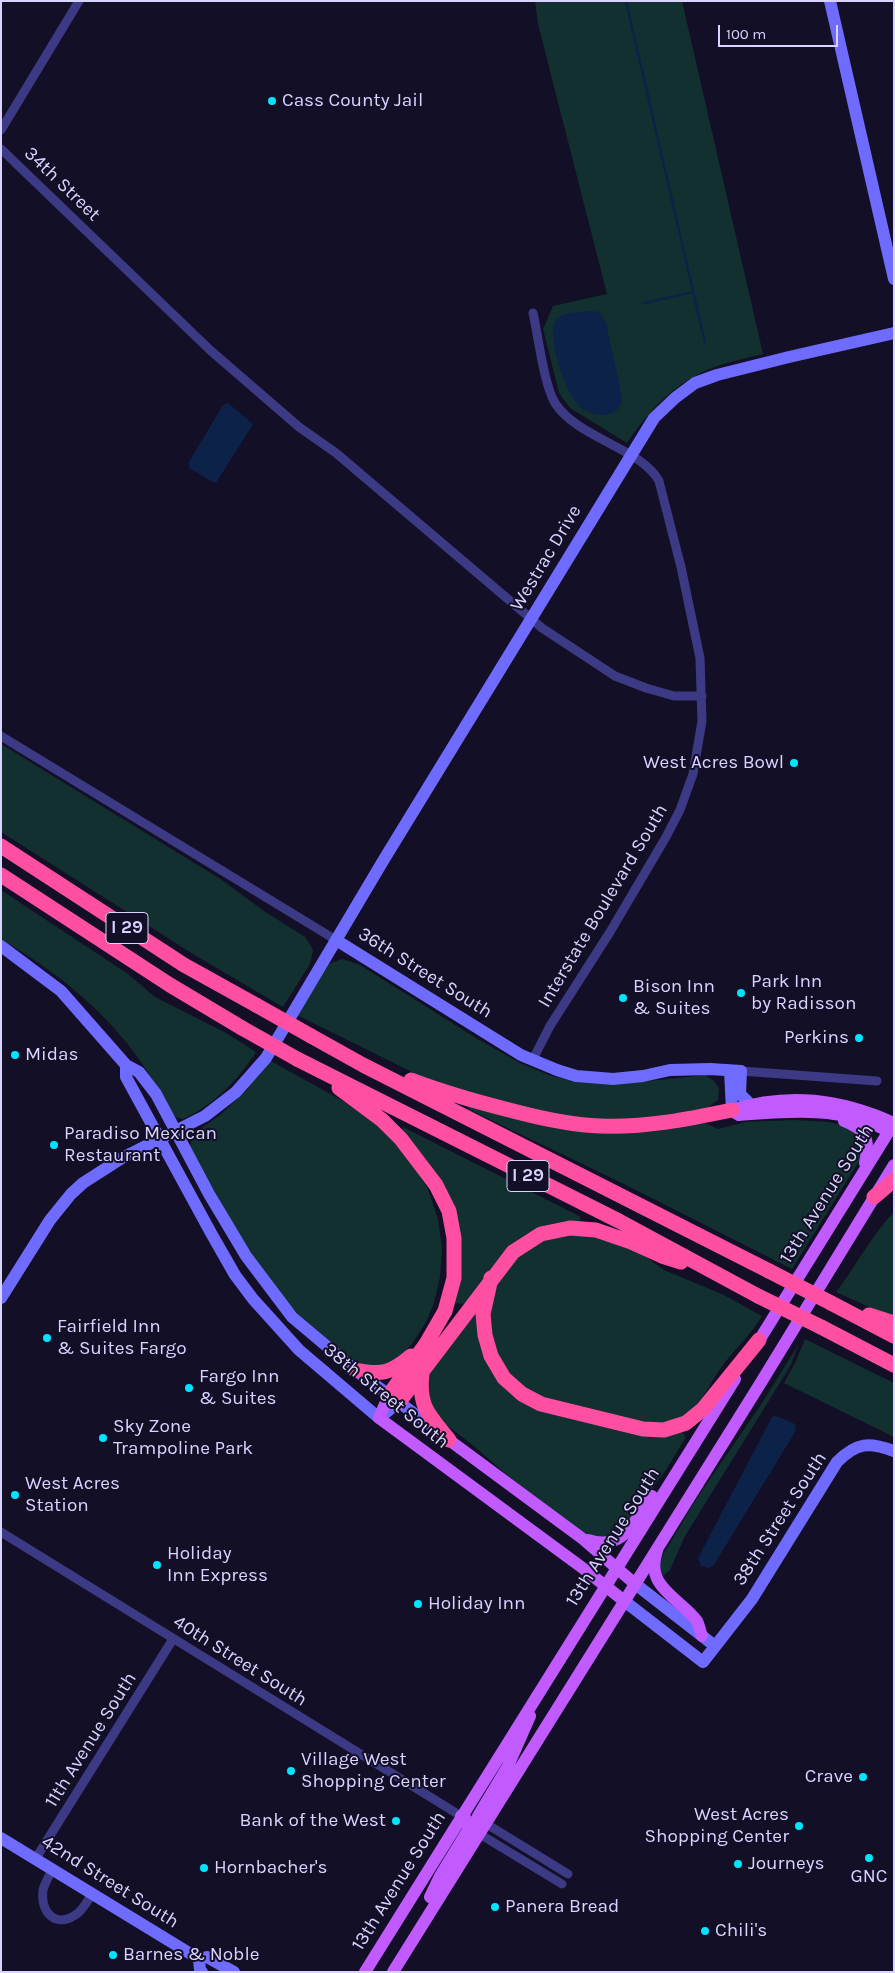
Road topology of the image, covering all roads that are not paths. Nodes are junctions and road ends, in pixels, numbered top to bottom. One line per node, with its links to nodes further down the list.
1 (79, 1): 3 (street)
2 (830, 1): 5 (street)
3 (1, 130)
4 (1, 149): 9 (street, 34th Street)
5 (894, 280)
6 (533, 312): 8 (street, Interstate Boulevard South)
7 (894, 333): 8 (street, Westrac Drive)
8 (630, 456): 9 (street, Westrac Drive); 10 (street, Interstate Boulevard South)
9 (531, 620): 10 (street, 34th Street); 14 (street, Westrac Drive)
10 (702, 696): 17 (street, Interstate Boulevard South)
11 (1, 736): 14 (street, 36th Street South)
12 (1, 846): 19 (highway, I 29, bridge)
13 (1, 875): 16 (highway, I 29, bridge)
14 (336, 940): 17 (street, 36th Street South); 26 (street, Westrac Drive)
15 (1, 946): 18 (street, 38th Street South)
16 (301, 1061): 32 (highway, I 29); 39 (highway)
17 (532, 1061): 20 (street, 36th Street South)
18 (126, 1065): 26 (street, 38th Street South); 27 (street, 38th Street South)
19 (363, 1065): 23 (highway); 35 (highway, I 29, bridge)
20 (735, 1071): 21 (street, 36th Street South); 22 (street); 23 (street)
21 (877, 1081)
22 (750, 1104): 23 (main road); 25 (main road)
23 (732, 1110): 24 (main road)
24 (825, 1114): 25 (main road); 29 (main road)
25 (892, 1128): 29 (main road, 13th Avenue South)
26 (175, 1131): 27 (street, Westrac Drive); 41 (street, 38th Street South)
27 (159, 1139): 34 (street, Westrac Drive); 44 (street, 38th Street South)
28 (894, 1165): 31 (main road)
29 (863, 1173): 38 (main road, 13th Avenue South)
30 (894, 1180): 31 (highway)
31 (874, 1197): 50 (main road)
32 (714, 1271): 33 (highway); 40 (highway, I 29, bridge)
33 (491, 1278): 38 (highway); 42 (highway)
34 (1, 1298)
35 (836, 1306): 36 (highway); 37 (highway, I 29)
36 (894, 1323)
37 (894, 1336)
38 (759, 1340): 46 (main road, 13th Avenue South)
39 (426, 1344): 41 (highway); 43 (highway)
40 (894, 1365)
41 (355, 1370): 43 (street, 38th Street South)
42 (422, 1372): 43 (highway); 45 (highway)
43 (394, 1398): 44 (street); 45 (street, 38th Street South)
44 (379, 1418): 53 (main road, 38th Street South)
45 (449, 1440): 49 (main road, 38th Street South)
46 (693, 1446): 49 (main road); 51 (main road, 13th Avenue South)
47 (894, 1451): 57 (street, 38th Street South)
48 (1, 1532): 56 (street, 40th Street South)
49 (583, 1539): 51 (main road, 38th Street South)
50 (660, 1542): 52 (main road); 55 (main road)
51 (616, 1567): 52 (main road, 38th Street South); 53 (main road, 13th Avenue South)
52 (634, 1583): 54 (main road); 55 (street, 38th Street South)
53 (604, 1585): 54 (main road, 38th Street South); 58 (main road, 13th Avenue South)
54 (623, 1600): 57 (street, 38th Street South); 60 (main road)
55 (702, 1636): 57 (street, 38th Street South)
56 (173, 1639): 59 (street, 40th Street South); 62 (street, 11th Avenue South)
57 (715, 1646)
58 (545, 1681): 59 (main road, 13th Avenue South); 60 (main road)
59 (461, 1816): 67 (main road); 71 (main road, 13th Avenue South)
60 (482, 1828): 64 (street); 65 (street); 67 (main road)
61 (1, 1838): 62 (street, 42nd Street South)
62 (36, 1858): 63 (street, 42nd Street South)
63 (53, 1869): 66 (street, 42nd Street South); 66 (street)
64 (568, 1874)
65 (562, 1884)
66 (92, 1894): 68 (street, 42nd Street South)
67 (414, 1937): 72 (main road)
68 (199, 1959): 69 (street); 70 (street, 42nd Street South)
69 (202, 1972)
70 (234, 1972)
71 (365, 1972)
72 (393, 1972)

